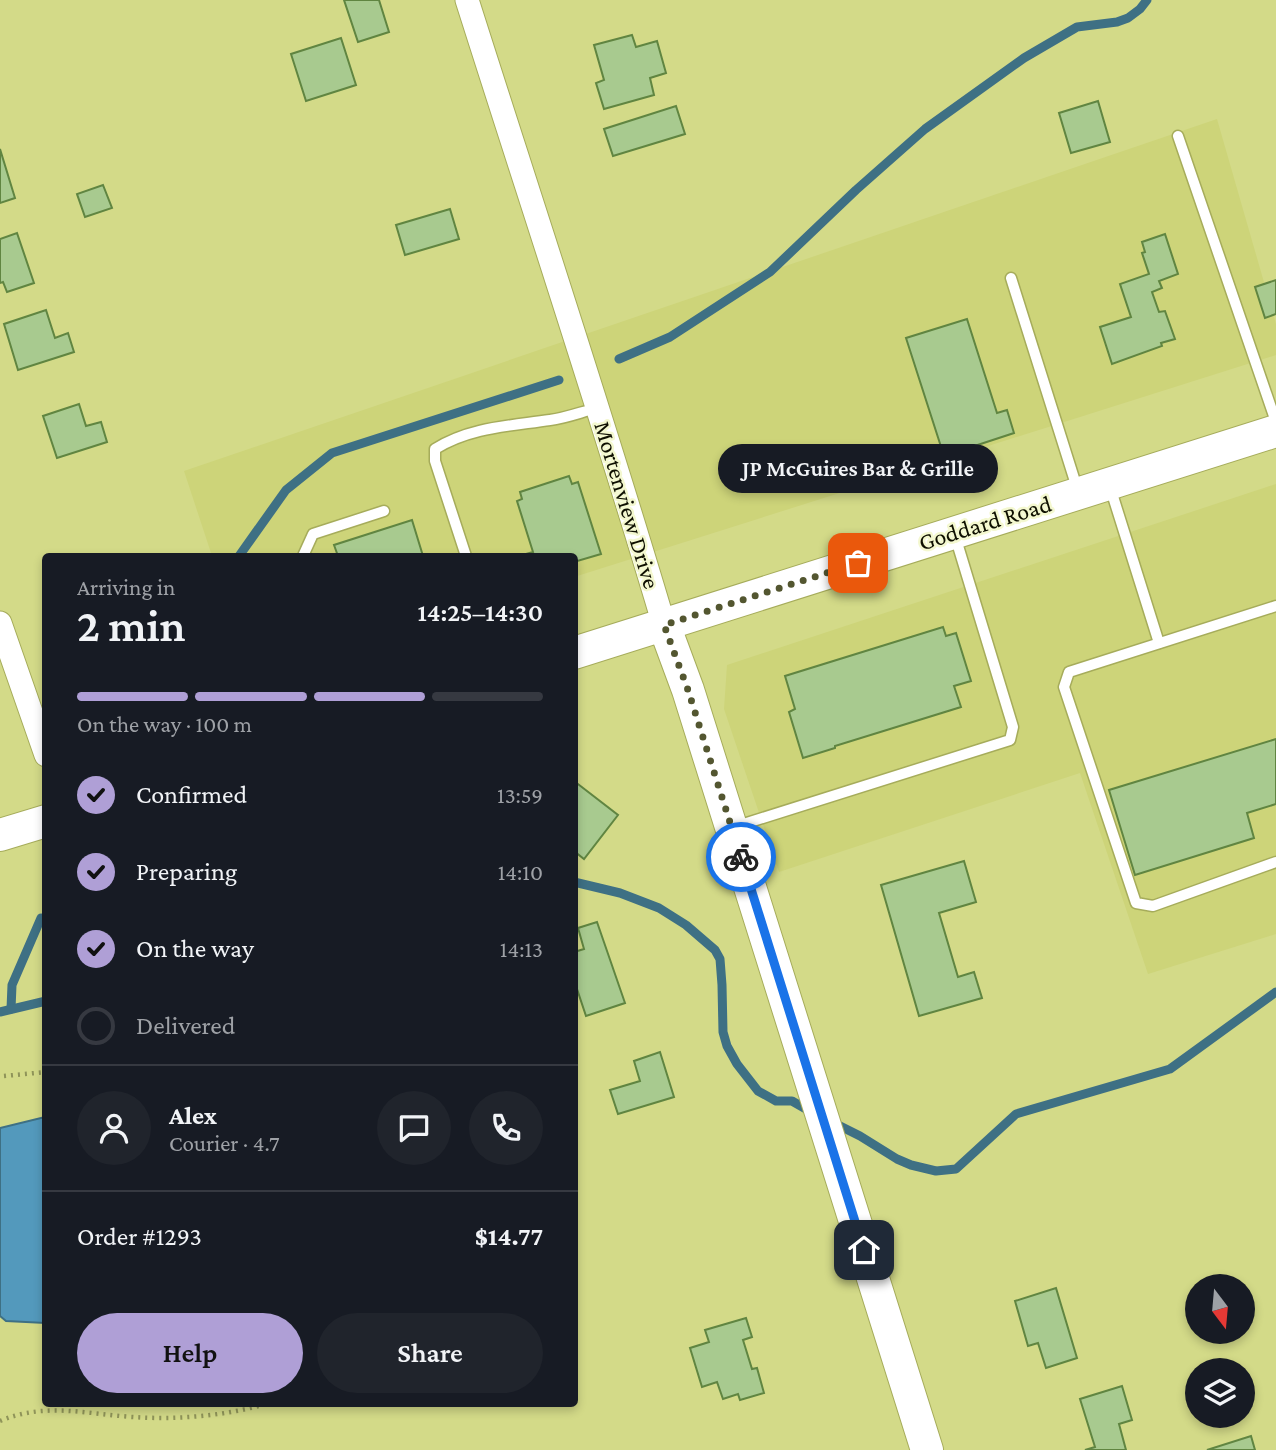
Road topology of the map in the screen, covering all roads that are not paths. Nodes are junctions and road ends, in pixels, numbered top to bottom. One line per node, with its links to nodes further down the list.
1 (467, 0): 4 (street, Mortenview Drive)
2 (1178, 136): 5 (lane)
3 (1011, 278): 8 (lane)
4 (597, 408): 12 (lane); 15 (street, Mortenview Drive)
5 (1276, 422)
6 (1276, 431): 7 (street, Goddard Road)
7 (1110, 484): 8 (street, Goddard Road); 16 (lane)
8 (1079, 494): 10 (street, Goddard Road)
9 (384, 511): 11 (lane)
10 (955, 533): 15 (street, Goddard Road); 20 (lane)
11 (304, 553)
12 (465, 553)
13 (1276, 606): 16 (lane)
14 (0, 623): 18 (street)
15 (664, 625): 17 (street, Goddard Road); 20 (street, Mortenview Drive)
16 (1159, 643): 22 (lane)
17 (578, 652)
18 (42, 744)
19 (42, 822): 21 (street)
20 (731, 828): 23 (street, Mortenview Drive)
21 (0, 835)
22 (1276, 862)
23 (928, 1450)

